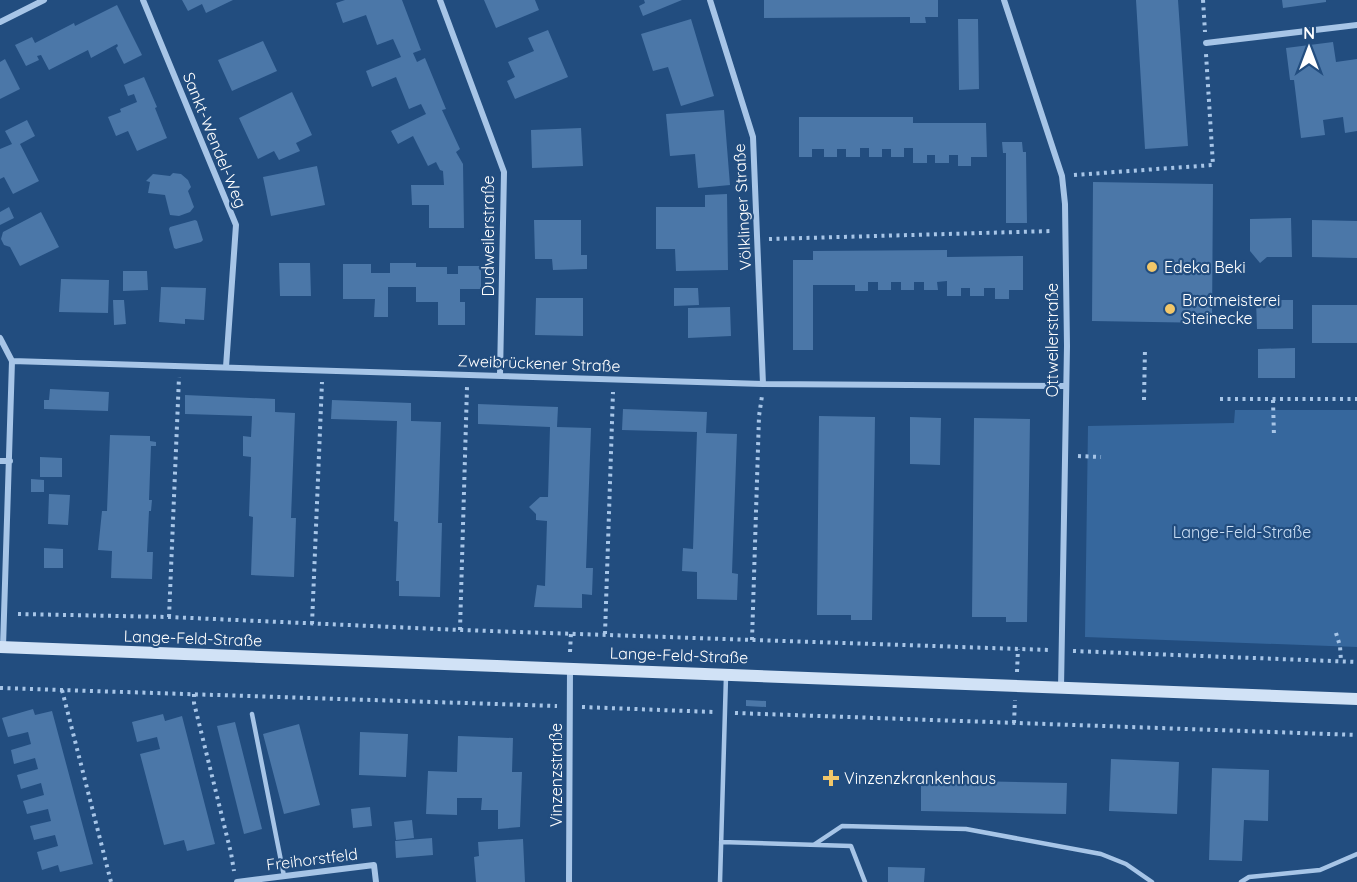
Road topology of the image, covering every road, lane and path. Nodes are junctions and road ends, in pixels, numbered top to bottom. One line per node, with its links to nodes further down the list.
1 (45, 0): 7 (street)
2 (143, 0): 17 (street, Sankt-Wendel-Weg)
3 (440, 0): 20 (street, Dudweilerstraße)
4 (710, 0): 12 (street, Völklinger Straße)
5 (1005, 0): 10 (street, Ottweilerstraße)
6 (1203, 0): 9 (path)
7 (0, 22)
8 (1357, 25): 9 (street)
9 (1206, 43): 10 (path)
10 (1062, 176): 11 (street, Ottweilerstraße)
11 (1065, 231): 12 (path); 23 (street, Ottweilerstraße)
12 (757, 239): 22 (street, Völklinger Straße)
13 (0, 338): 15 (street)
14 (1145, 348): 26 (path)
15 (12, 361): 16 (street, Zweibrückener Straße); 32 (street)
16 (179, 366): 17 (street, Zweibrückener Straße); 34 (path)
17 (226, 367): 18 (street, Zweibrückener Straße)
18 (322, 370): 19 (street, Zweibrückener Straße); 35 (path)
19 (468, 375): 20 (street, Zweibrückener Straße); 36 (path)
20 (500, 375): 21 (street, Zweibrückener Straße)
21 (613, 379): 22 (street, Zweibrückener Straße); 38 (path)
22 (763, 384): 23 (street, Zweibrückener Straße); 39 (path)
23 (1066, 386): 29 (street, Ottweilerstraße)
24 (1220, 399): 27 (path)
25 (1357, 399): 27 (path)
26 (1144, 400)
27 (1273, 400): 28 (path)
28 (1274, 437)
29 (1065, 456): 30 (path); 41 (street, Ottweilerstraße)
30 (1101, 457)
31 (0, 461): 32 (street)
32 (10, 461): 33 (street)
33 (5, 614): 34 (path); 40 (street)
34 (169, 616): 35 (path)
35 (312, 624): 36 (path)
36 (460, 630): 38 (path)
37 (1336, 633): 42 (path)
38 (605, 634): 39 (path)
39 (752, 640): 41 (path)
40 (2, 647): 44 (street, Lange-Feld-Straße)
41 (1062, 650): 42 (path); 47 (street, Ottweilerstraße)
42 (1341, 661): 43 (path)
43 (1357, 662)
44 (570, 668): 45 (street, Lange-Feld-Straße); 51 (street, Vinzenzstraße)
45 (726, 674): 47 (street, Lange-Feld-Straße); 52 (lane)
46 (0, 688): 48 (path)
47 (1061, 688): 50 (street, Lange-Feld-Straße)
48 (62, 690): 49 (path); 60 (path)
49 (194, 694): 51 (path); 58 (path)
50 (1357, 699)
51 (569, 706): 52 (path); 63 (street, Vinzenzstraße)
52 (725, 713): 54 (path); 55 (lane)
53 (252, 714): 59 (lane)
54 (1357, 735)
55 (721, 842): 56 (lane); 64 (lane)
56 (815, 844): 65 (lane); 66 (lane)
57 (1357, 854): 67 (lane)
58 (234, 872)
59 (284, 876): 61 (street, Freihorstfeld); 62 (street, Freihorstfeld)
60 (111, 882)
61 (237, 882)
62 (376, 882)
63 (569, 882)
64 (720, 882)
65 (865, 882)
66 (1152, 882)
67 (1241, 882)

